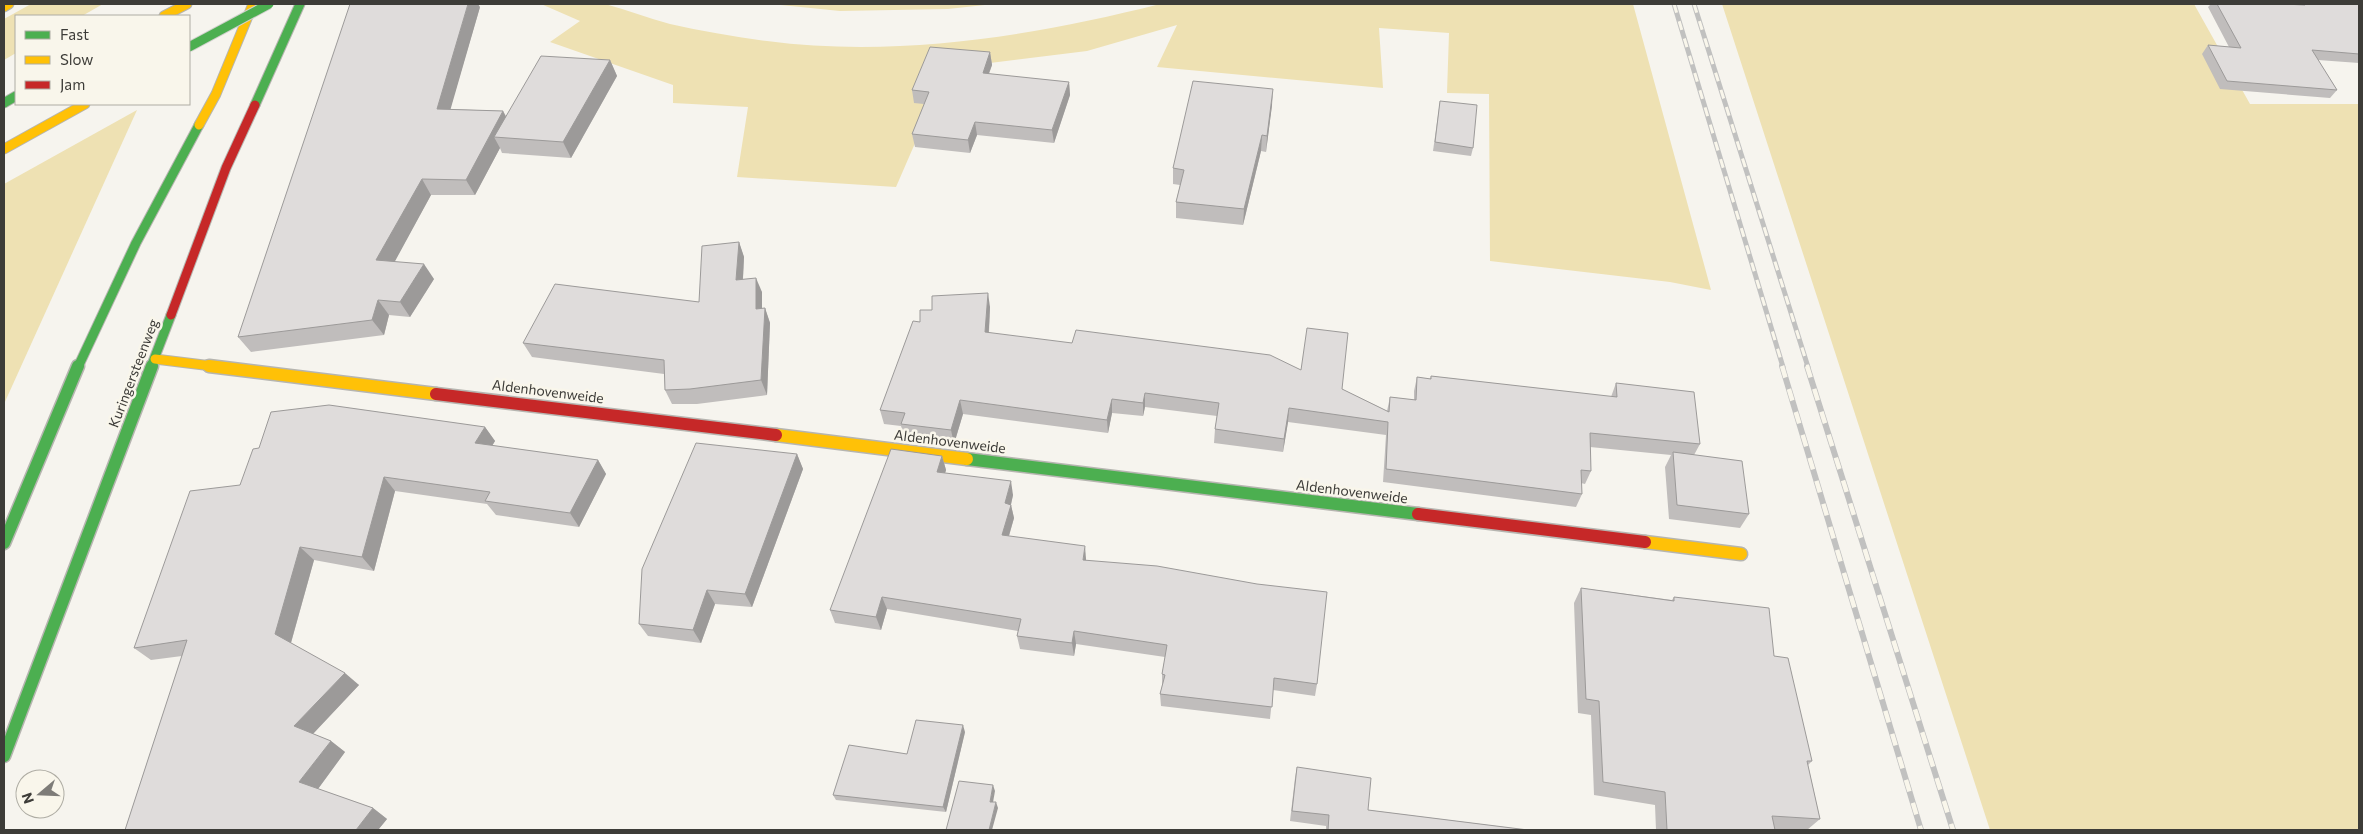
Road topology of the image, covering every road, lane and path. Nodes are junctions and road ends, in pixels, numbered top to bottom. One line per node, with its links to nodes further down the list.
1 (9, 4): 6 (main road)
2 (187, 4): 7 (main road)
3 (253, 4): 14 (main road)
4 (269, 4): 8 (main road, bridge)
5 (300, 4): 13 (main road, Kuringersteenweg)
6 (4, 7)
7 (166, 15)
8 (190, 47)
9 (15, 97): 10 (main road)
10 (4, 103)
11 (82, 105): 12 (main road)
12 (4, 149)
13 (155, 359): 15 (main road, Aldenhovenweide); 16 (main road, Kuringersteenweg)
14 (4, 543)
15 (1741, 554)
16 (4, 756)

